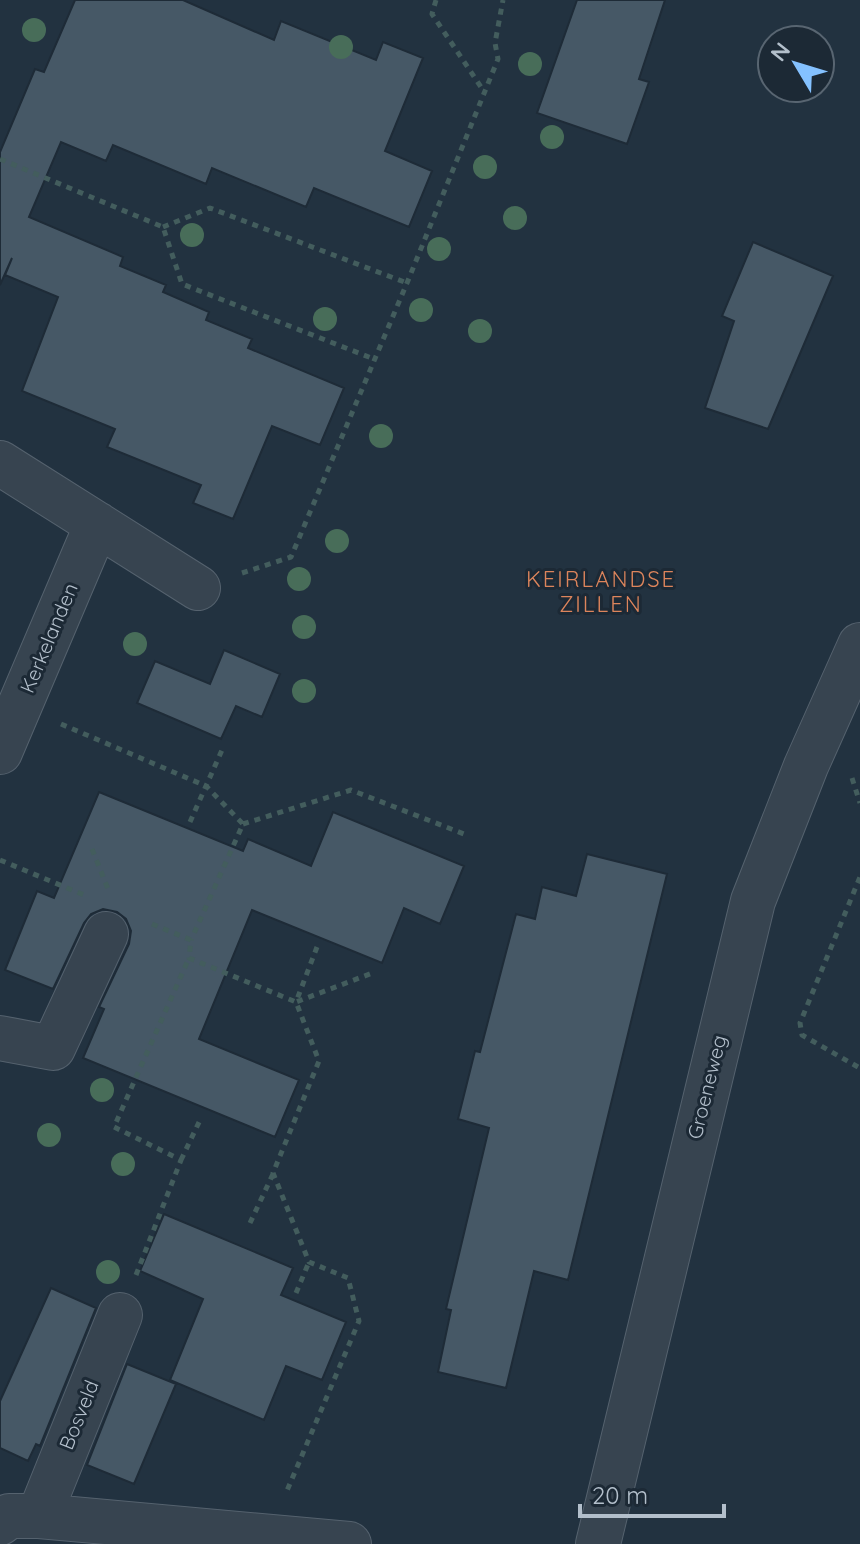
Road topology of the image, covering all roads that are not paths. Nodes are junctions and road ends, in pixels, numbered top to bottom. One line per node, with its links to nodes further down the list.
1 (0, 463): 2 (street)
2 (97, 524): 3 (street); 5 (street, Kerkelanden)
3 (198, 588)
4 (860, 645): 11 (street, Groeneweg)
5 (0, 752)
6 (110, 911): 7 (street)
7 (0, 1038)
8 (120, 1315): 9 (street, Bosveld)
9 (20, 1519): 10 (street, Bosveld)
10 (349, 1544)
11 (598, 1544)

